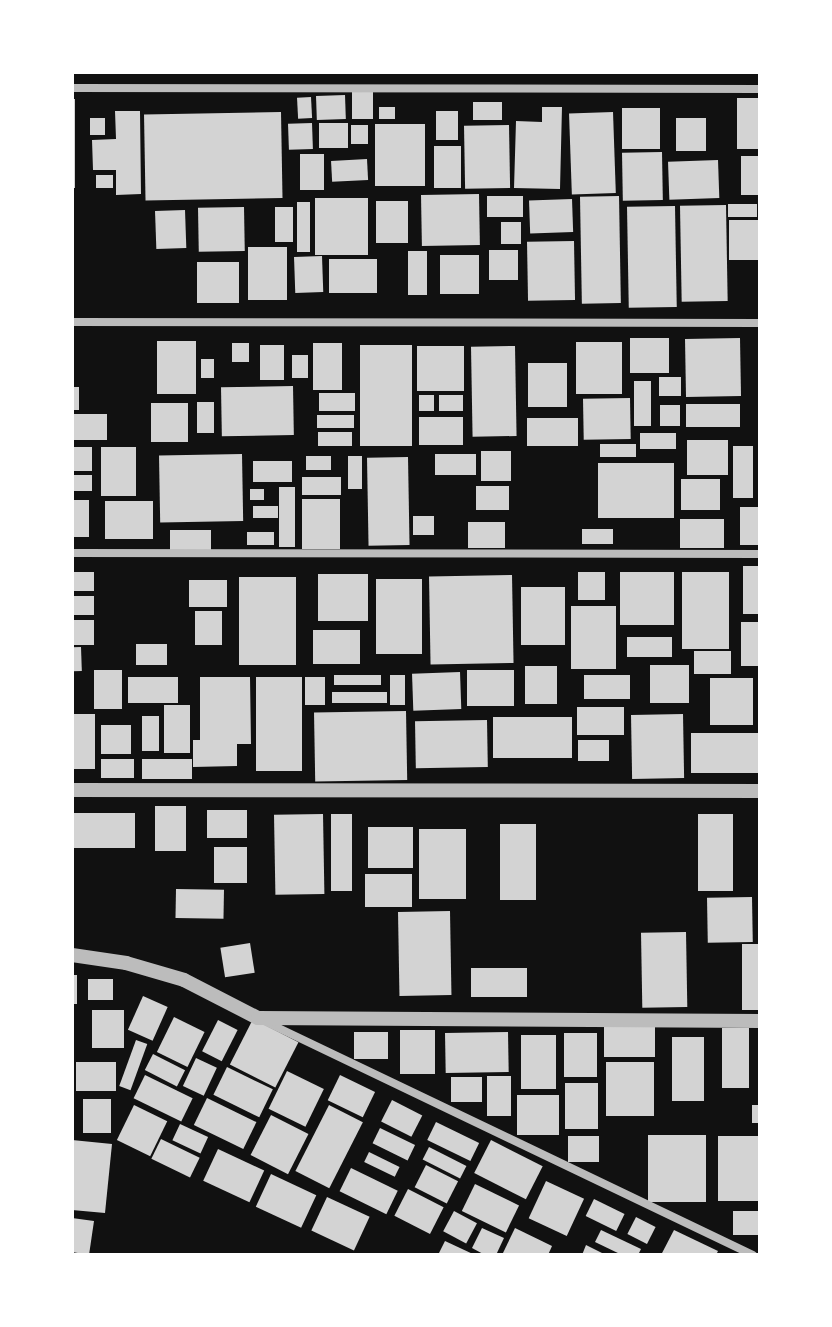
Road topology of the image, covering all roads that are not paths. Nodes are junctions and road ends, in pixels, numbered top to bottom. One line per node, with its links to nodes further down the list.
1 (72, 88): 2 (street)
2 (760, 89)
3 (72, 322): 4 (street)
4 (760, 323)
5 (72, 553): 6 (street)
6 (760, 554)
7 (72, 790): 8 (street)
8 (760, 791)
9 (72, 955): 10 (street)
10 (258, 1018): 11 (street); 12 (street)
11 (760, 1021)
12 (753, 1255)

